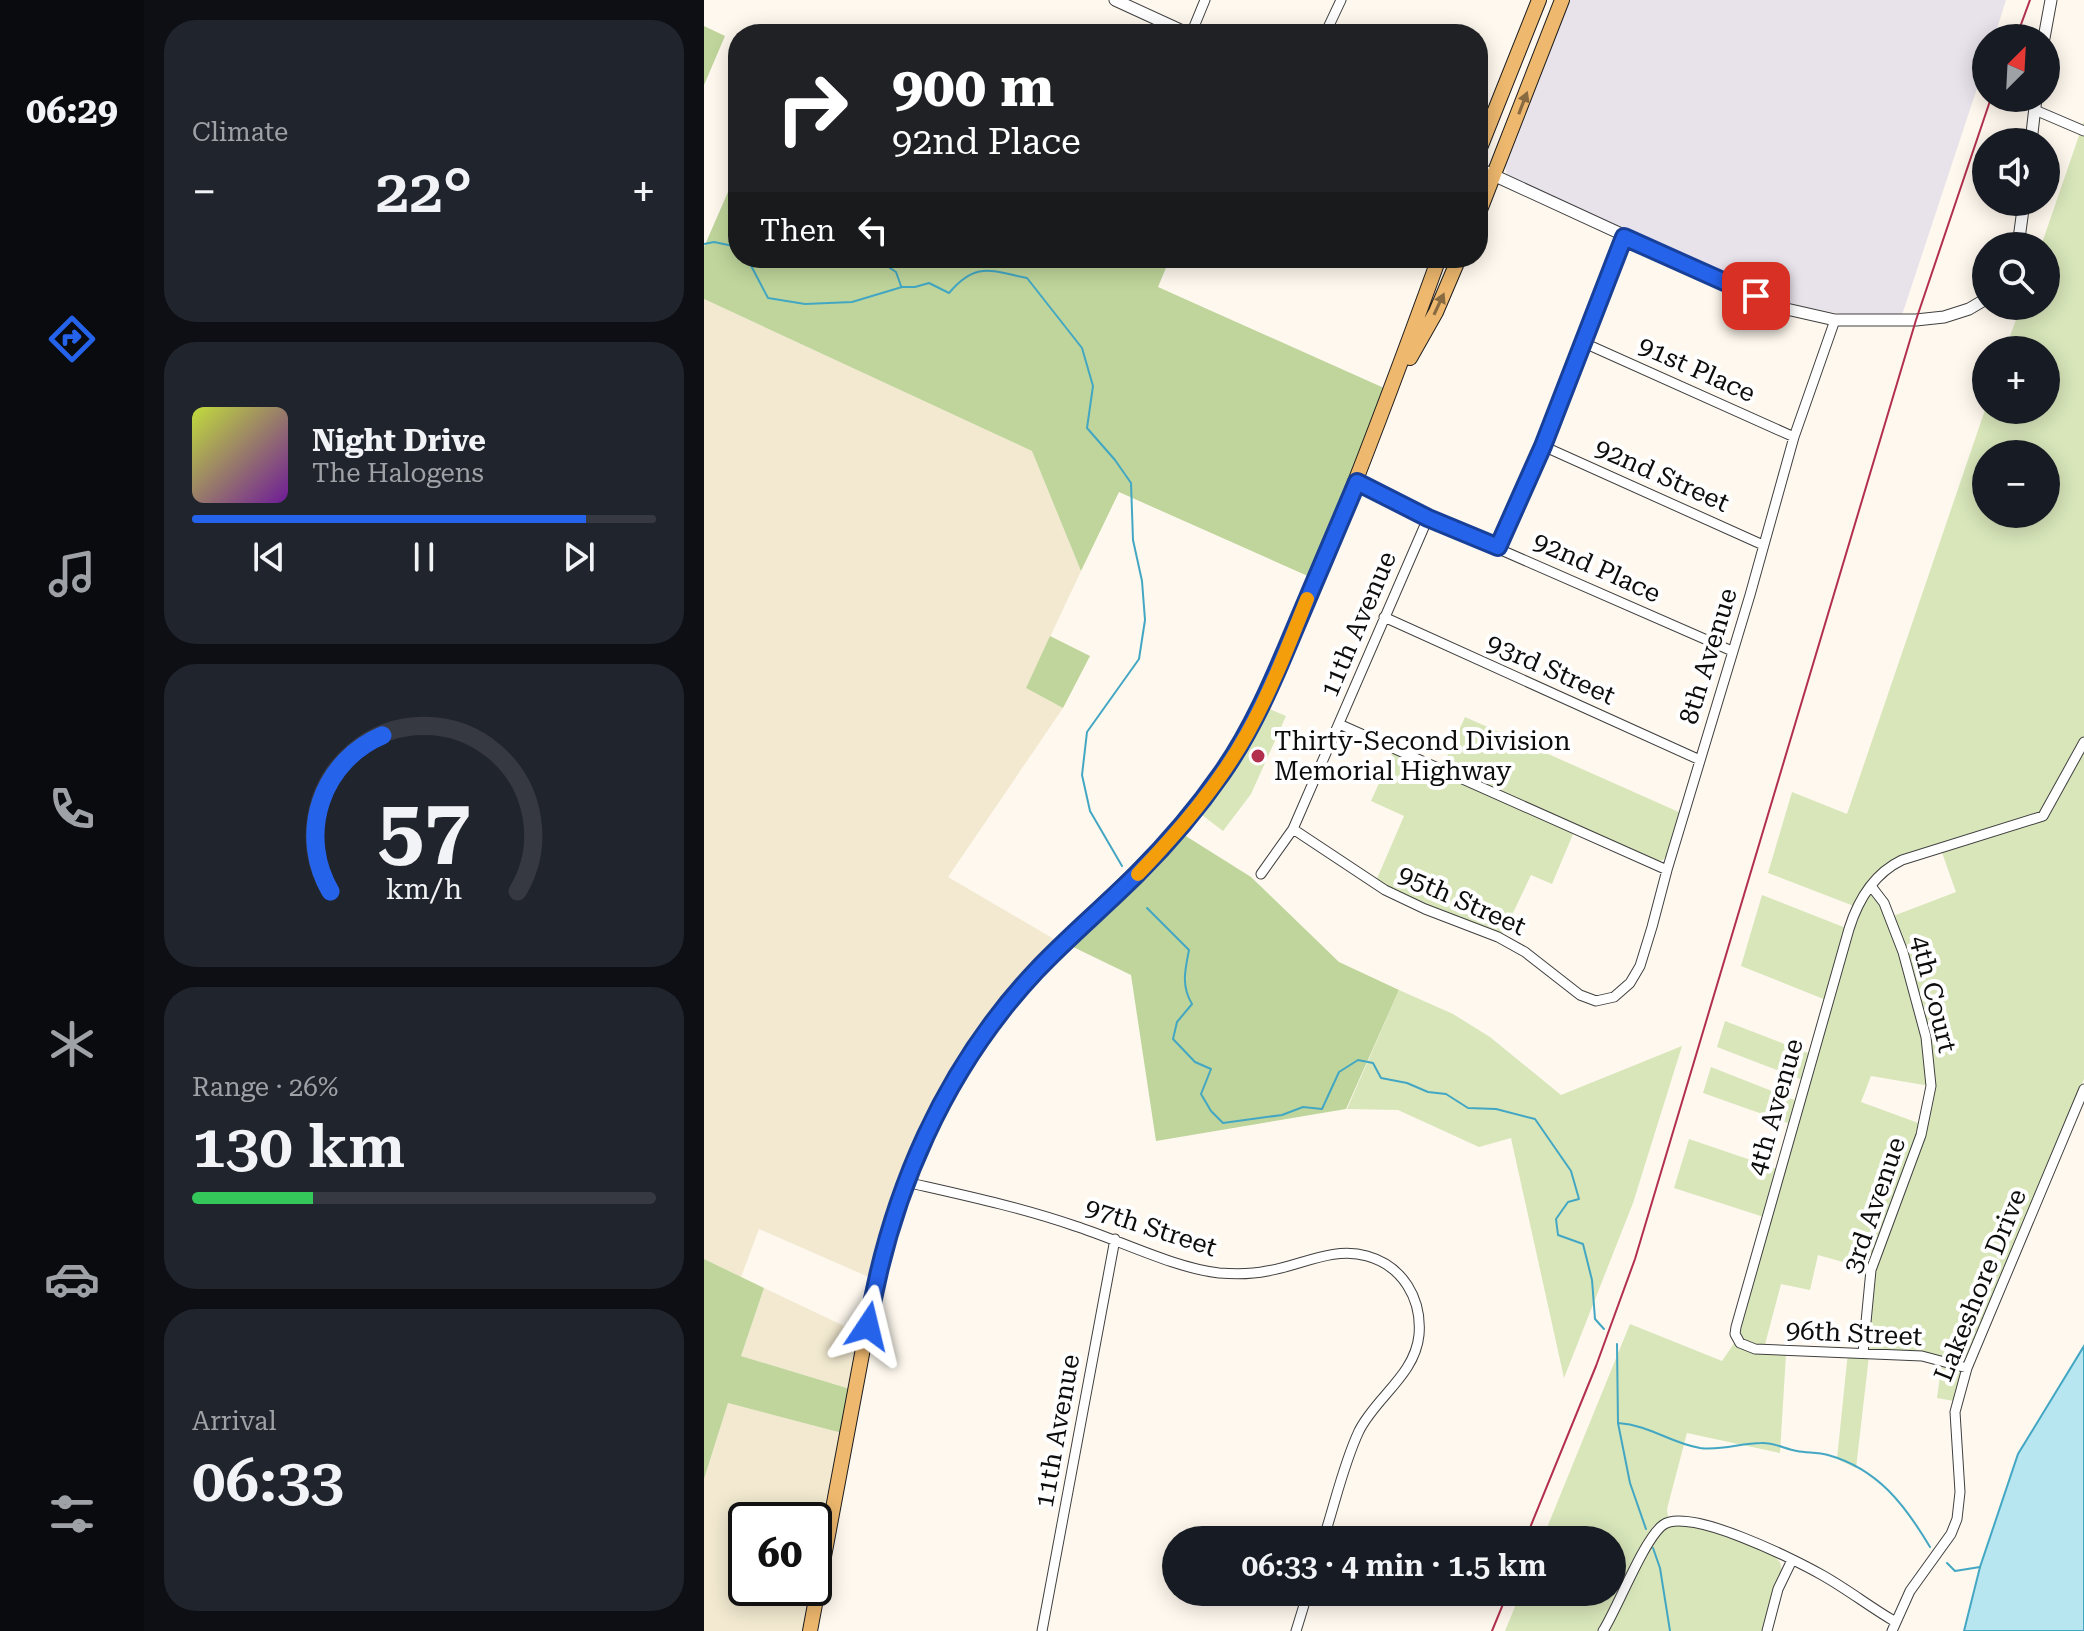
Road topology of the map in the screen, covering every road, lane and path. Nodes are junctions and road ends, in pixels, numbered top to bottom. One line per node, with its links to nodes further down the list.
1 (1115, 0): 7 (street)
2 (1205, 0): 8 (street)
3 (1341, 0): 9 (street)
4 (1539, 0): 12 (main road)
5 (1562, 0): 15 (main road, one-way to 5)
6 (2051, 0): 10 (street)
7 (1168, 24)
8 (1194, 24)
9 (1330, 24)
10 (2047, 24)
11 (2050, 112): 13 (street)
12 (1488, 128)
13 (2084, 131)
14 (1488, 173): 15 (street)
15 (1495, 176): 16 (main road); 17 (street)
16 (1488, 192)
17 (1624, 237): 21 (street); 22 (street)
18 (1435, 268): 23 (main road)
19 (1455, 268): 23 (main road, one-way to 19)
20 (1972, 307): 21 (street)
21 (1835, 320): 24 (street, 8th Avenue)
22 (1582, 342): 24 (street, 91st Place); 25 (street)
23 (1388, 397): 26 (main road)
24 (1794, 437): 28 (street, 8th Avenue)
25 (1543, 446): 28 (street, 92nd Street); 29 (street)
26 (1357, 482): 27 (street, 92nd Place); 42 (main road)
27 (1428, 518): 29 (street, 92nd Place); 30 (street, 11th Avenue)
28 (1763, 545): 31 (street, 8th Avenue)
29 (1498, 547): 31 (street, 92nd Place)
30 (1384, 617): 32 (street, 11th Avenue); 34 (street, 93rd Street)
31 (1732, 651): 34 (street, 8th Avenue)
32 (1339, 724): 35 (street, 11th Avenue); 36 (street)
33 (2084, 742): 38 (street)
34 (1700, 760): 36 (street, 8th Avenue)
35 (1293, 829): 37 (street, 11th Avenue); 39 (street, 95th Street)
36 (1667, 870): 39 (street, 8th Avenue)
37 (1261, 874)
38 (1871, 886): 41 (street, 4th Court); 44 (street, 4th Avenue)
39 (1614, 997)
40 (2084, 1089): 46 (street, Lakeshore Drive)
41 (1925, 1120): 45 (street, 3rd Avenue)
42 (906, 1182): 43 (street, 97th Street); 51 (main road)
43 (1115, 1239): 47 (street, 97th Street); 52 (street, 11th Avenue)
44 (1740, 1343): 45 (street, 96th Street)
45 (1863, 1353): 46 (street, 96th Street)
46 (1967, 1368): 50 (street, Lakeshore Drive)
47 (1328, 1526)
48 (1792, 1560): 50 (street); 54 (street); 55 (street)
49 (1304, 1606): 53 (street)
50 (1893, 1626)
51 (810, 1631)
52 (1042, 1631)
53 (1296, 1631)
54 (1603, 1631)
55 (1767, 1631)

